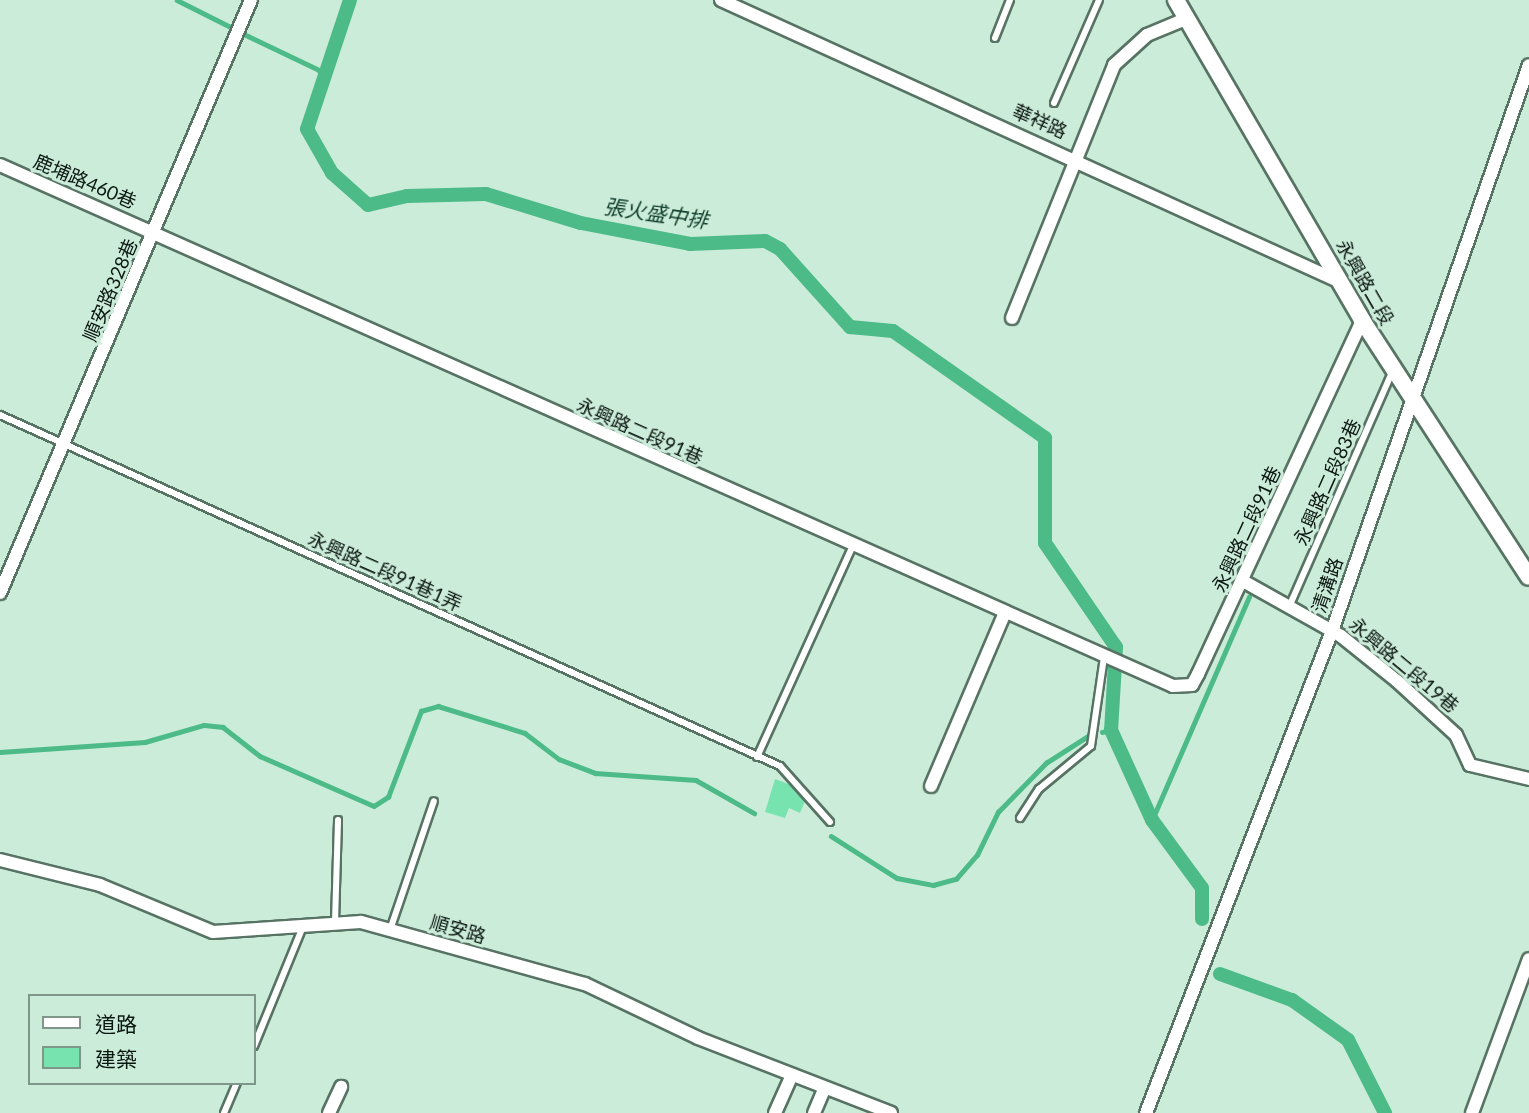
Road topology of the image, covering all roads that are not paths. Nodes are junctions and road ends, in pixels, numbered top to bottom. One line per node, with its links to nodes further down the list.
1 (251, 0): 12 (street, 順安路328巷)
2 (721, 0): 10 (street, 華祥路)
3 (1010, 0): 7 (lane)
4 (1099, 0): 9 (lane)
5 (1176, 0): 6 (street, 永興路二段)
6 (1188, 18): 10 (street); 13 (street, 永興路二段)
7 (995, 38)
8 (1529, 65): 17 (street, 清溝路)
9 (1054, 103)
10 (1076, 158): 13 (street, 華祥路); 14 (street)
11 (0, 165): 12 (street, 鹿埔路460巷)
12 (156, 233): 19 (street, 順安路328巷); 20 (street, 永興路二段91巷)
13 (1340, 282): 15 (street, 永興路二段)
14 (1012, 318)
15 (1362, 320): 16 (street, 永興路二段); 22 (street, 永興路二段91巷)
16 (1393, 370): 17 (street, 永興路二段); 24 (lane, 永興路二段83巷)
17 (1413, 402): 21 (street, 永興路二段); 26 (street, 清溝路)
18 (0, 415): 19 (lane, 永興路二段91巷1弄)
19 (64, 444): 23 (street, 順安路328巷); 28 (lane, 永興路二段91巷1弄)
20 (852, 548): 25 (street, 永興路二段91巷); 28 (lane)
21 (1529, 577)
22 (1243, 582): 24 (street, 永興路二段19巷); 27 (street, 永興路二段91巷)
23 (0, 593)
24 (1289, 607): 26 (street, 永興路二段19巷)
25 (1004, 615): 27 (street, 永興路二段91巷); 30 (street)
26 (1332, 631): 29 (street, 永興路二段19巷); 50 (street, 清溝路)
27 (1107, 659): 32 (lane)
28 (757, 757): 34 (lane, 永興路二段91巷1弄)
29 (1529, 779)
30 (931, 786)
31 (433, 801): 38 (lane)
32 (1020, 818)
33 (338, 820): 37 (lane)
34 (831, 822)
35 (0, 860): 36 (street, 順安路)
36 (304, 922): 37 (street, 順安路); 40 (lane)
37 (335, 922): 38 (street, 順安路)
38 (390, 930): 41 (street, 順安路)
39 (1529, 959): 51 (street)
40 (256, 1041)
41 (792, 1075): 44 (street, 順安路); 47 (street)
42 (236, 1085): 45 (lane)
43 (341, 1087): 46 (street)
44 (824, 1089): 48 (street); 49 (street, 順安路)
45 (224, 1113)
46 (329, 1113)
47 (775, 1113)
48 (814, 1113)
49 (891, 1113)
50 (1146, 1113)
51 (1472, 1113)

